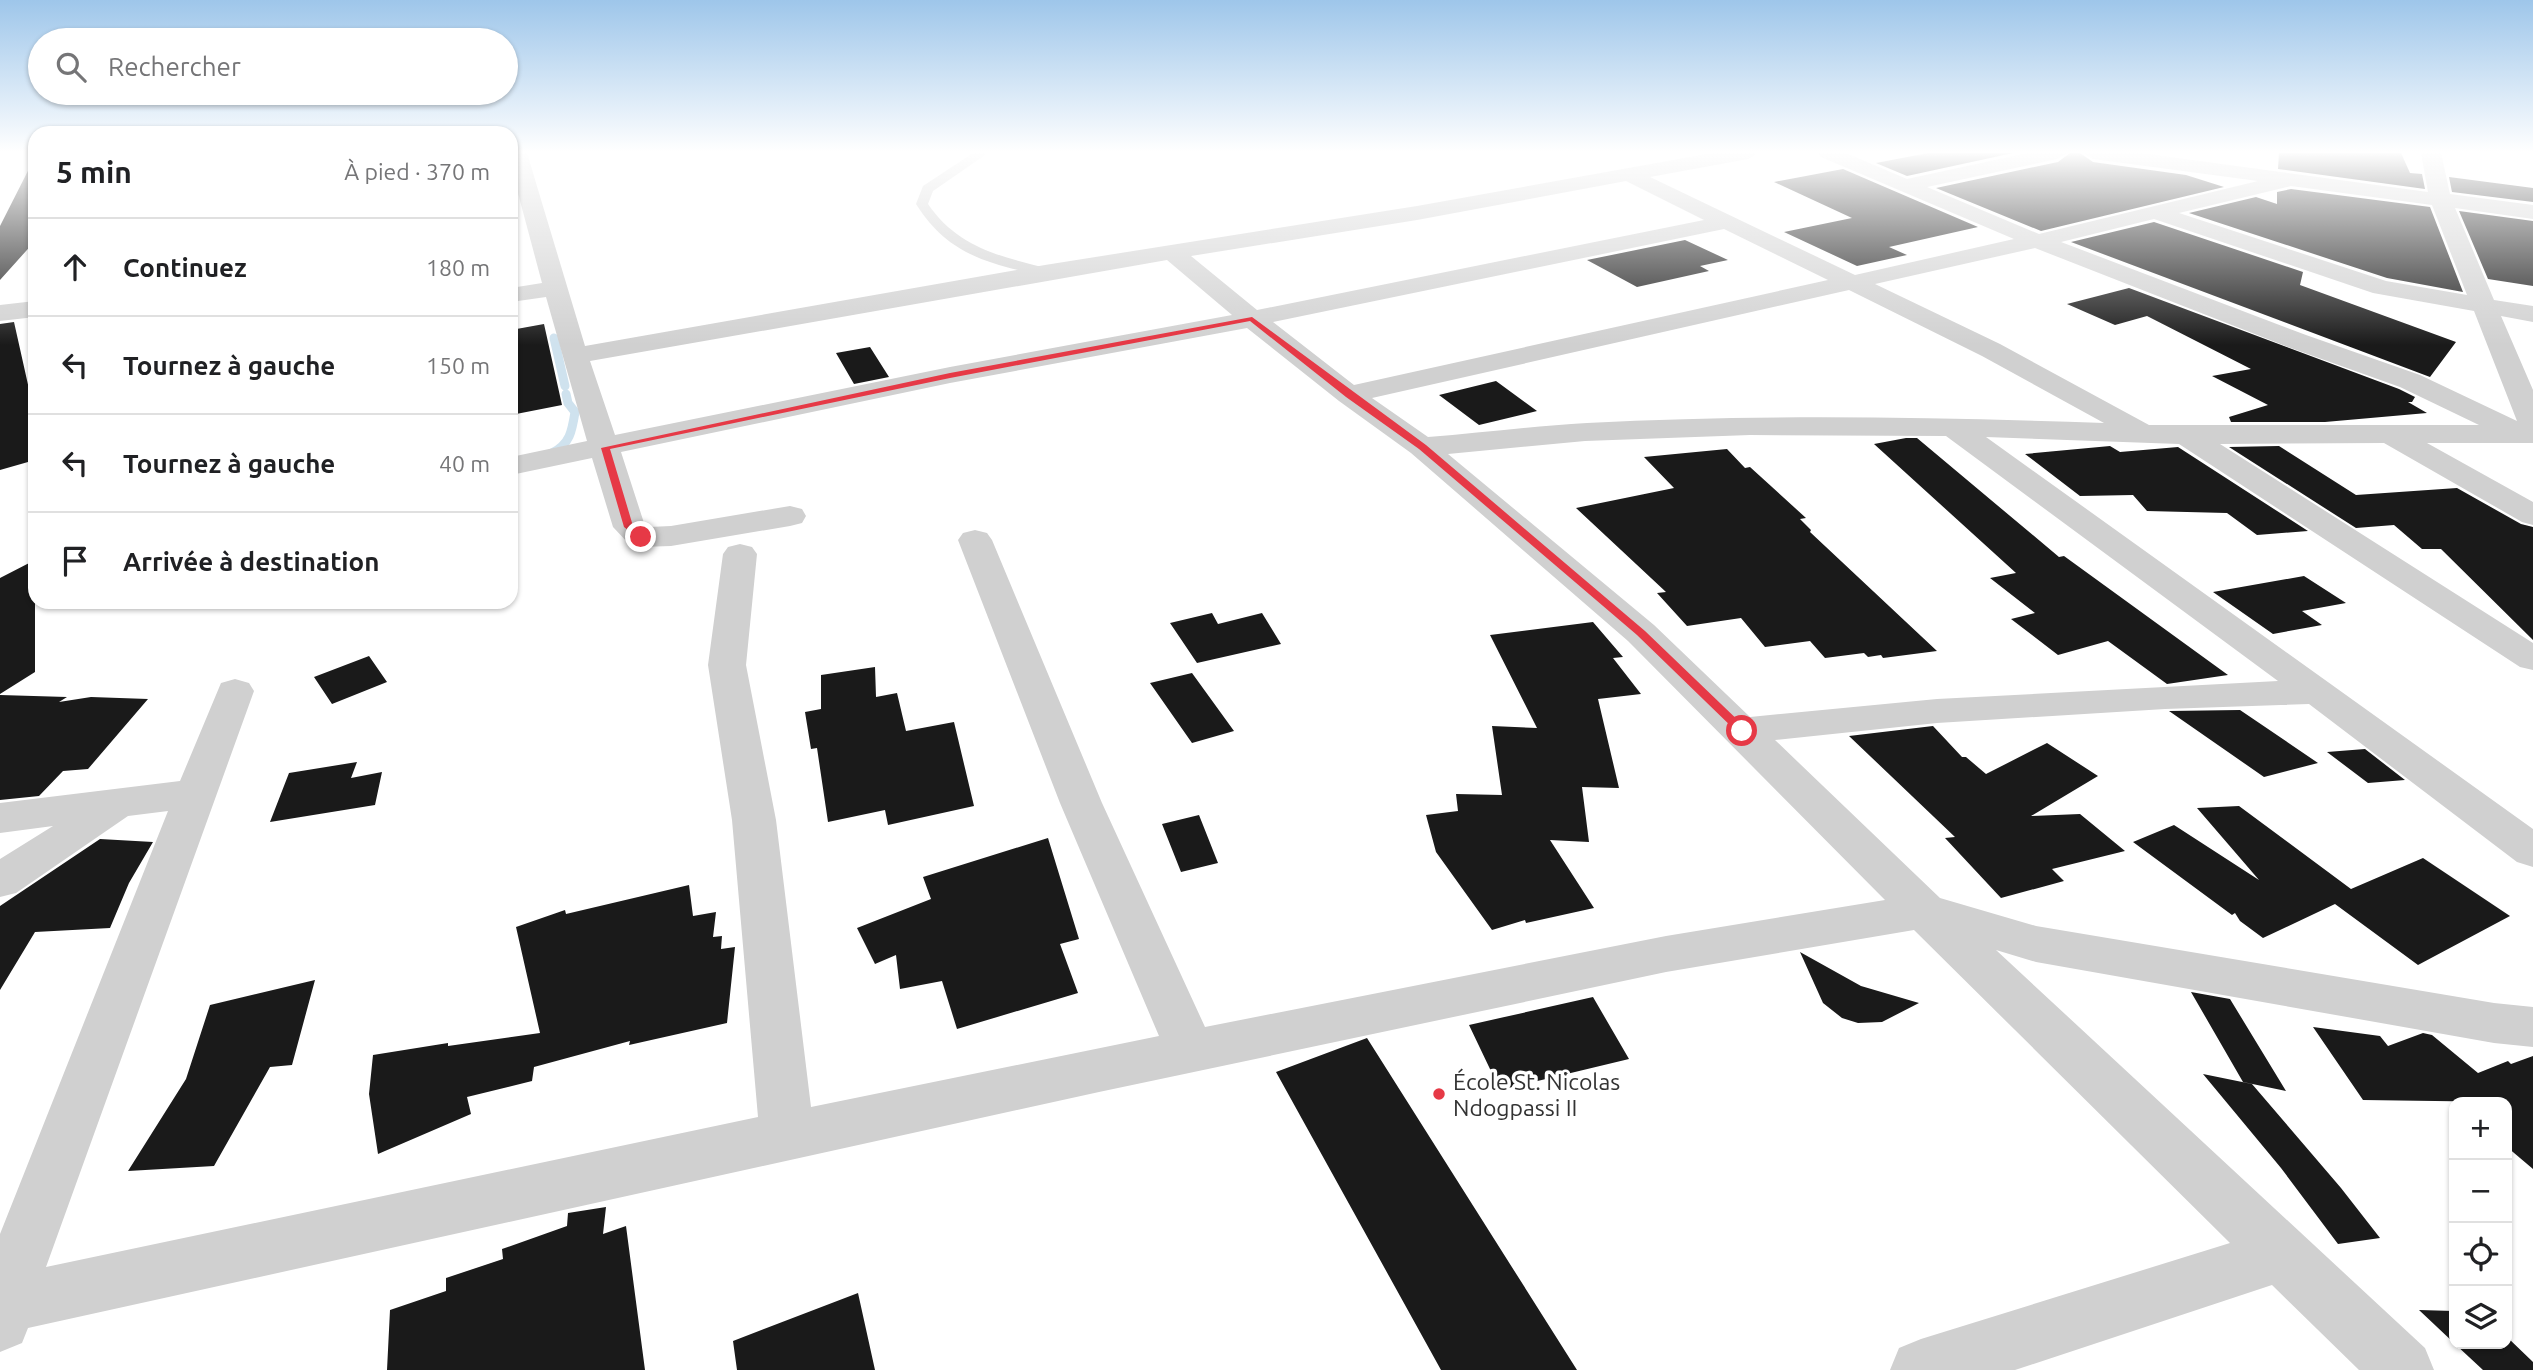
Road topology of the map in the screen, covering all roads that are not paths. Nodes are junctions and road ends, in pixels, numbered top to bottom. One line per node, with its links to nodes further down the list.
1 (536, 217): 14 (street)
2 (929, 217): 12 (lane)
3 (1381, 217): 11 (street)
4 (1715, 217): 9 (street)
5 (1981, 217): 10 (street)
6 (2140, 217): 10 (street)
7 (2169, 217): 16 (street)
8 (2447, 217): 16 (street)
9 (1725, 222): 13 (street); 20 (street)
10 (2037, 241): 13 (street); 24 (street)
11 (1172, 252): 12 (street); 20 (street)
12 (1045, 272): 21 (street)
13 (1850, 283): 22 (street); 25 (street)
14 (557, 288): 15 (street); 21 (street)
15 (518, 294)
16 (2486, 306): 19 (street); 24 (street)
17 (28, 310): 18 (street)
18 (0, 313)
19 (2533, 314)
20 (1252, 319): 22 (street); 29 (street)
21 (575, 356): 29 (street)
22 (1349, 395): 28 (street)
23 (1954, 427): 25 (street); 28 (street); 37 (street)
24 (2529, 431): 27 (street)
25 (2145, 434): 26 (street)
26 (2186, 435): 27 (street); 35 (street)
27 (2393, 436): 31 (street)
28 (1422, 447): 38 (street)
29 (605, 448): 30 (street); 32 (street)
30 (518, 465)
31 (2533, 515)
32 (790, 516)
33 (975, 540): 46 (street)
34 (740, 554): 47 (street)
35 (2528, 653)
36 (235, 691): 39 (street)
37 (2314, 692): 38 (street); 42 (street)
38 (1742, 731): 44 (street)
39 (197, 793): 40 (street); 49 (street)
40 (117, 805): 41 (street); 43 (street)
41 (0, 818)
42 (2530, 846)
43 (0, 881)
44 (1924, 911): 45 (street); 46 (street); 48 (street)
45 (2533, 1027)
46 (1191, 1052): 47 (street)
47 (787, 1135): 49 (street)
48 (2281, 1254): 50 (street); 51 (street)
49 (1, 1314)
50 (1921, 1370)
51 (2403, 1370)

